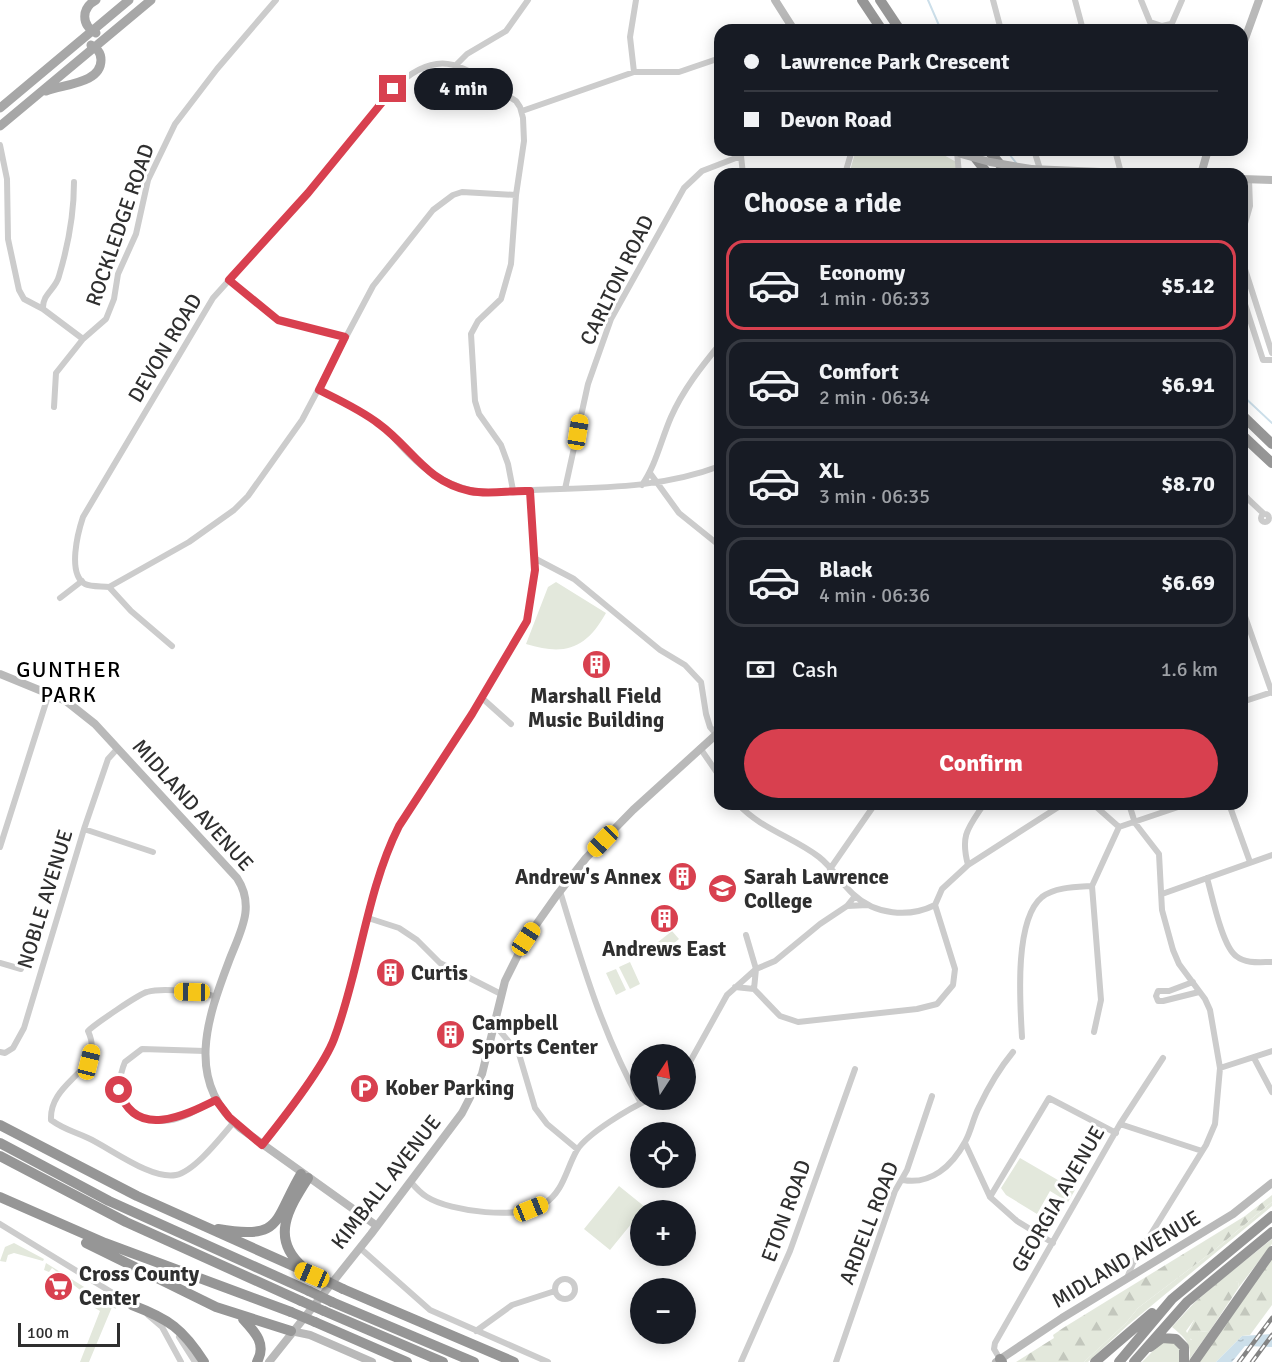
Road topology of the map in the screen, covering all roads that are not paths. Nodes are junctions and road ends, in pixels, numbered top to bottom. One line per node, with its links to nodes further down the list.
1 (96, 0): 23 (main road)
2 (129, 0): 23 (main road)
3 (151, 0): 24 (main road)
4 (276, 0): 58 (street, ROCKLEDGE ROAD)
5 (528, 0): 28 (street)
6 (636, 0): 29 (street)
7 (775, 0): 15 (street)
8 (862, 0): 16 (highway)
9 (880, 0): 17 (highway)
10 (993, 0): 18 (street)
11 (1075, 0): 19 (street)
12 (1141, 0): 20 (street)
13 (1182, 0): 21 (street)
14 (1259, 0): 22 (street)
15 (790, 24)
16 (878, 24)
17 (896, 24)
18 (999, 24)
19 (1081, 24)
20 (1157, 24)
21 (1172, 24)
22 (1248, 30)
23 (92, 31): 24 (main road); 25 (main road)
24 (110, 34): 26 (main road)
25 (75, 45): 26 (main road); 31 (main road)
26 (94, 47): 30 (main road); 30 (main road)
27 (714, 60): 29 (street)
28 (456, 64): 32 (street); 53 (street, DEVON ROAD)
29 (634, 72): 32 (street)
30 (36, 96): 33 (main road)
31 (0, 108)
32 (522, 111): 50 (street)
33 (0, 126)
34 (0, 145): 55 (street)
35 (737, 156): 40 (street, CARLTON ROAD)
36 (742, 156): 41 (street)
37 (966, 156): 43 (highway)
38 (974, 156): 45 (street, bridge)
39 (993, 156): 44 (highway)
40 (730, 160): 41 (street); 72 (street, CARLTON ROAD)
41 (741, 165): 42 (street)
42 (742, 168)
43 (981, 168)
44 (1003, 168)
45 (1029, 168)
46 (1248, 179): 47 (street)
47 (1272, 180)
48 (74, 182): 55 (street)
49 (1248, 192): 51 (street)
50 (516, 195): 57 (street); 73 (street)
51 (1248, 213)
52 (1248, 279): 54 (street)
53 (229, 280): 57 (street); 79 (street, DEVON ROAD)
54 (1250, 285): 60 (street)
55 (43, 309): 58 (street)
56 (1248, 314): 61 (street)
57 (345, 337): 62 (street)
58 (83, 339): 63 (street, ROCKLEDGE ROAD)
59 (714, 351): 69 (street)
60 (1272, 353)
61 (1272, 360)
62 (319, 390): 73 (street); 80 (street)
63 (54, 407)
64 (1248, 421): 66 (highway)
65 (1248, 441): 67 (highway)
66 (1272, 444)
67 (1272, 463)
68 (714, 468): 70 (street)
69 (650, 473): 70 (street); 71 (street)
70 (657, 483): 71 (street); 77 (street)
71 (642, 485): 72 (street)
72 (565, 489): 74 (street)
73 (513, 490): 74 (street)
74 (530, 491): 78 (street)
75 (1248, 503): 76 (street)
76 (1264, 514)
77 (714, 541)
78 (534, 558): 87 (street); 90 (street)
79 (82, 581): 80 (street); 81 (street)
80 (109, 587): 83 (street)
81 (60, 598)
82 (1248, 625): 85 (street)
83 (172, 646)
84 (0, 674): 86 (street, MIDLAND AVENUE)
85 (1272, 692): 88 (street)
86 (50, 693): 92 (street, MIDLAND AVENUE); 106 (street)
87 (482, 698): 89 (street); 120 (street)
88 (1248, 700)
89 (511, 724)
90 (714, 727)
91 (714, 736): 93 (street, KIMBALL AVENUE)
92 (118, 748): 105 (street, NOBLE AVENUE); 131 (street, MIDLAND AVENUE)
93 (700, 748): 94 (street); 114 (street, KIMBALL AVENUE)
94 (714, 768)
95 (745, 810): 111 (street)
96 (871, 810): 111 (street)
97 (980, 810): 110 (street)
98 (1054, 810): 110 (street)
99 (1100, 810): 104 (street)
100 (1131, 810): 103 (street)
101 (1171, 810): 103 (street)
102 (1231, 810): 109 (street)
103 (1135, 823): 104 (street); 115 (street)
104 (1119, 827): 113 (street)
105 (84, 829): 107 (street); 138 (street, NOBLE AVENUE)
106 (0, 847)
107 (153, 852)
108 (1272, 855): 109 (street)
109 (1250, 862): 112 (street)
110 (968, 865): 118 (street)
111 (830, 868): 116 (street)
112 (1206, 878): 115 (street); 122 (street)
113 (1092, 886): 133 (street); 134 (street)
114 (560, 891): 130 (street, KIMBALL AVENUE); 144 (street)
115 (1162, 894): 126 (street)
116 (855, 896): 117 (street); 119 (street)
117 (868, 905): 118 (street); 119 (street)
118 (935, 905): 128 (street)
119 (847, 906): 125 (street)
120 (368, 918): 130 (street); 157 (street)
121 (746, 935): 125 (street)
122 (1272, 962)
123 (0, 963): 124 (street)
124 (21, 969)
125 (756, 969): 127 (street); 128 (street)
126 (1192, 982): 129 (street); 129 (street)
127 (735, 987): 128 (street); 136 (street)
128 (754, 989)
129 (1199, 992): 142 (street)
130 (501, 994): 132 (street, KIMBALL AVENUE)
131 (217, 997): 135 (street, MIDLAND AVENUE); 150 (street)
132 (495, 1025): 158 (street); 163 (street, KIMBALL AVENUE)
133 (1094, 1032)
134 (1022, 1037)
135 (205, 1051): 147 (street, MIDLAND AVENUE); 147 (street)
136 (696, 1051)
137 (1272, 1051): 141 (street)
138 (0, 1052)
139 (1013, 1052): 155 (street)
140 (1163, 1058): 151 (street, GEORGIA AVENUE)
141 (1254, 1058): 142 (street); 145 (street)
142 (1220, 1068): 159 (street)
143 (855, 1069): 196 (street, ETON ROAD)
144 (630, 1084)
145 (1272, 1092)
146 (932, 1096): 162 (street, ARDELL ROAD)
147 (216, 1100): 150 (street, MIDLAND AVENUE)
148 (630, 1110): 158 (street)
149 (0, 1116): 156 (highway)
150 (234, 1122): 157 (street, MIDLAND AVENUE)
151 (1120, 1124): 153 (street, GEORGIA AVENUE); 159 (street)
152 (0, 1125): 156 (highway)
153 (1116, 1133): 166 (street); 173 (street, GEORGIA AVENUE)
154 (0, 1143): 193 (highway, bridge)
155 (965, 1143): 162 (street); 166 (street)
156 (36, 1144): 171 (highway)
157 (262, 1145): 161 (street, MIDLAND AVENUE)
158 (577, 1149): 163 (street)
159 (1202, 1151): 177 (street)
160 (0, 1157): 192 (highway, bridge)
161 (304, 1176): 169 (street, MIDLAND AVENUE); 171 (highway); 176 (highway)
162 (903, 1180): 197 (street, ARDELL ROAD)
163 (410, 1181): 169 (street, KIMBALL AVENUE)
164 (1272, 1183): 177 (street, MIDLAND AVENUE)
165 (0, 1197): 167 (highway)
166 (990, 1197): 173 (street)
167 (28, 1210): 181 (highway); 191 (highway, bridge)
168 (1272, 1216): 179 (highway)
169 (377, 1226): 174 (street, KIMBALL AVENUE)
170 (1, 1227): 180 (street)
171 (203, 1227): 176 (highway)
172 (1272, 1232): 200 (highway)
173 (1053, 1243): 184 (street, GEORGIA AVENUE)
174 (360, 1248): 182 (street, KIMBALL AVENUE); 183 (street)
175 (1272, 1251): 202 (highway)
176 (316, 1277): 194 (highway, bridge)
177 (1127, 1279): 184 (street, MIDLAND AVENUE)
178 (555, 1291): 183 (street)
179 (1180, 1291): 198 (highway); 199 (highway)
180 (132, 1305): 185 (street); 186 (street); 187 (highway)
181 (241, 1317): 182 (highway); 188 (highway)
182 (291, 1331): 189 (street, KIMBALL AVENUE); 190 (street)
183 (476, 1331): 195 (street)
184 (999, 1361)
185 (181, 1362)
186 (195, 1362)
187 (204, 1362)
188 (256, 1362)
189 (268, 1362)
190 (372, 1362)
191 (407, 1362)
192 (443, 1362)
193 (474, 1362)
194 (514, 1362)
195 (548, 1362)
196 (741, 1362)
197 (836, 1362)
198 (1095, 1362)
199 (1119, 1362)
200 (1134, 1362): 201 (highway)
201 (1184, 1362)
202 (1194, 1362)

